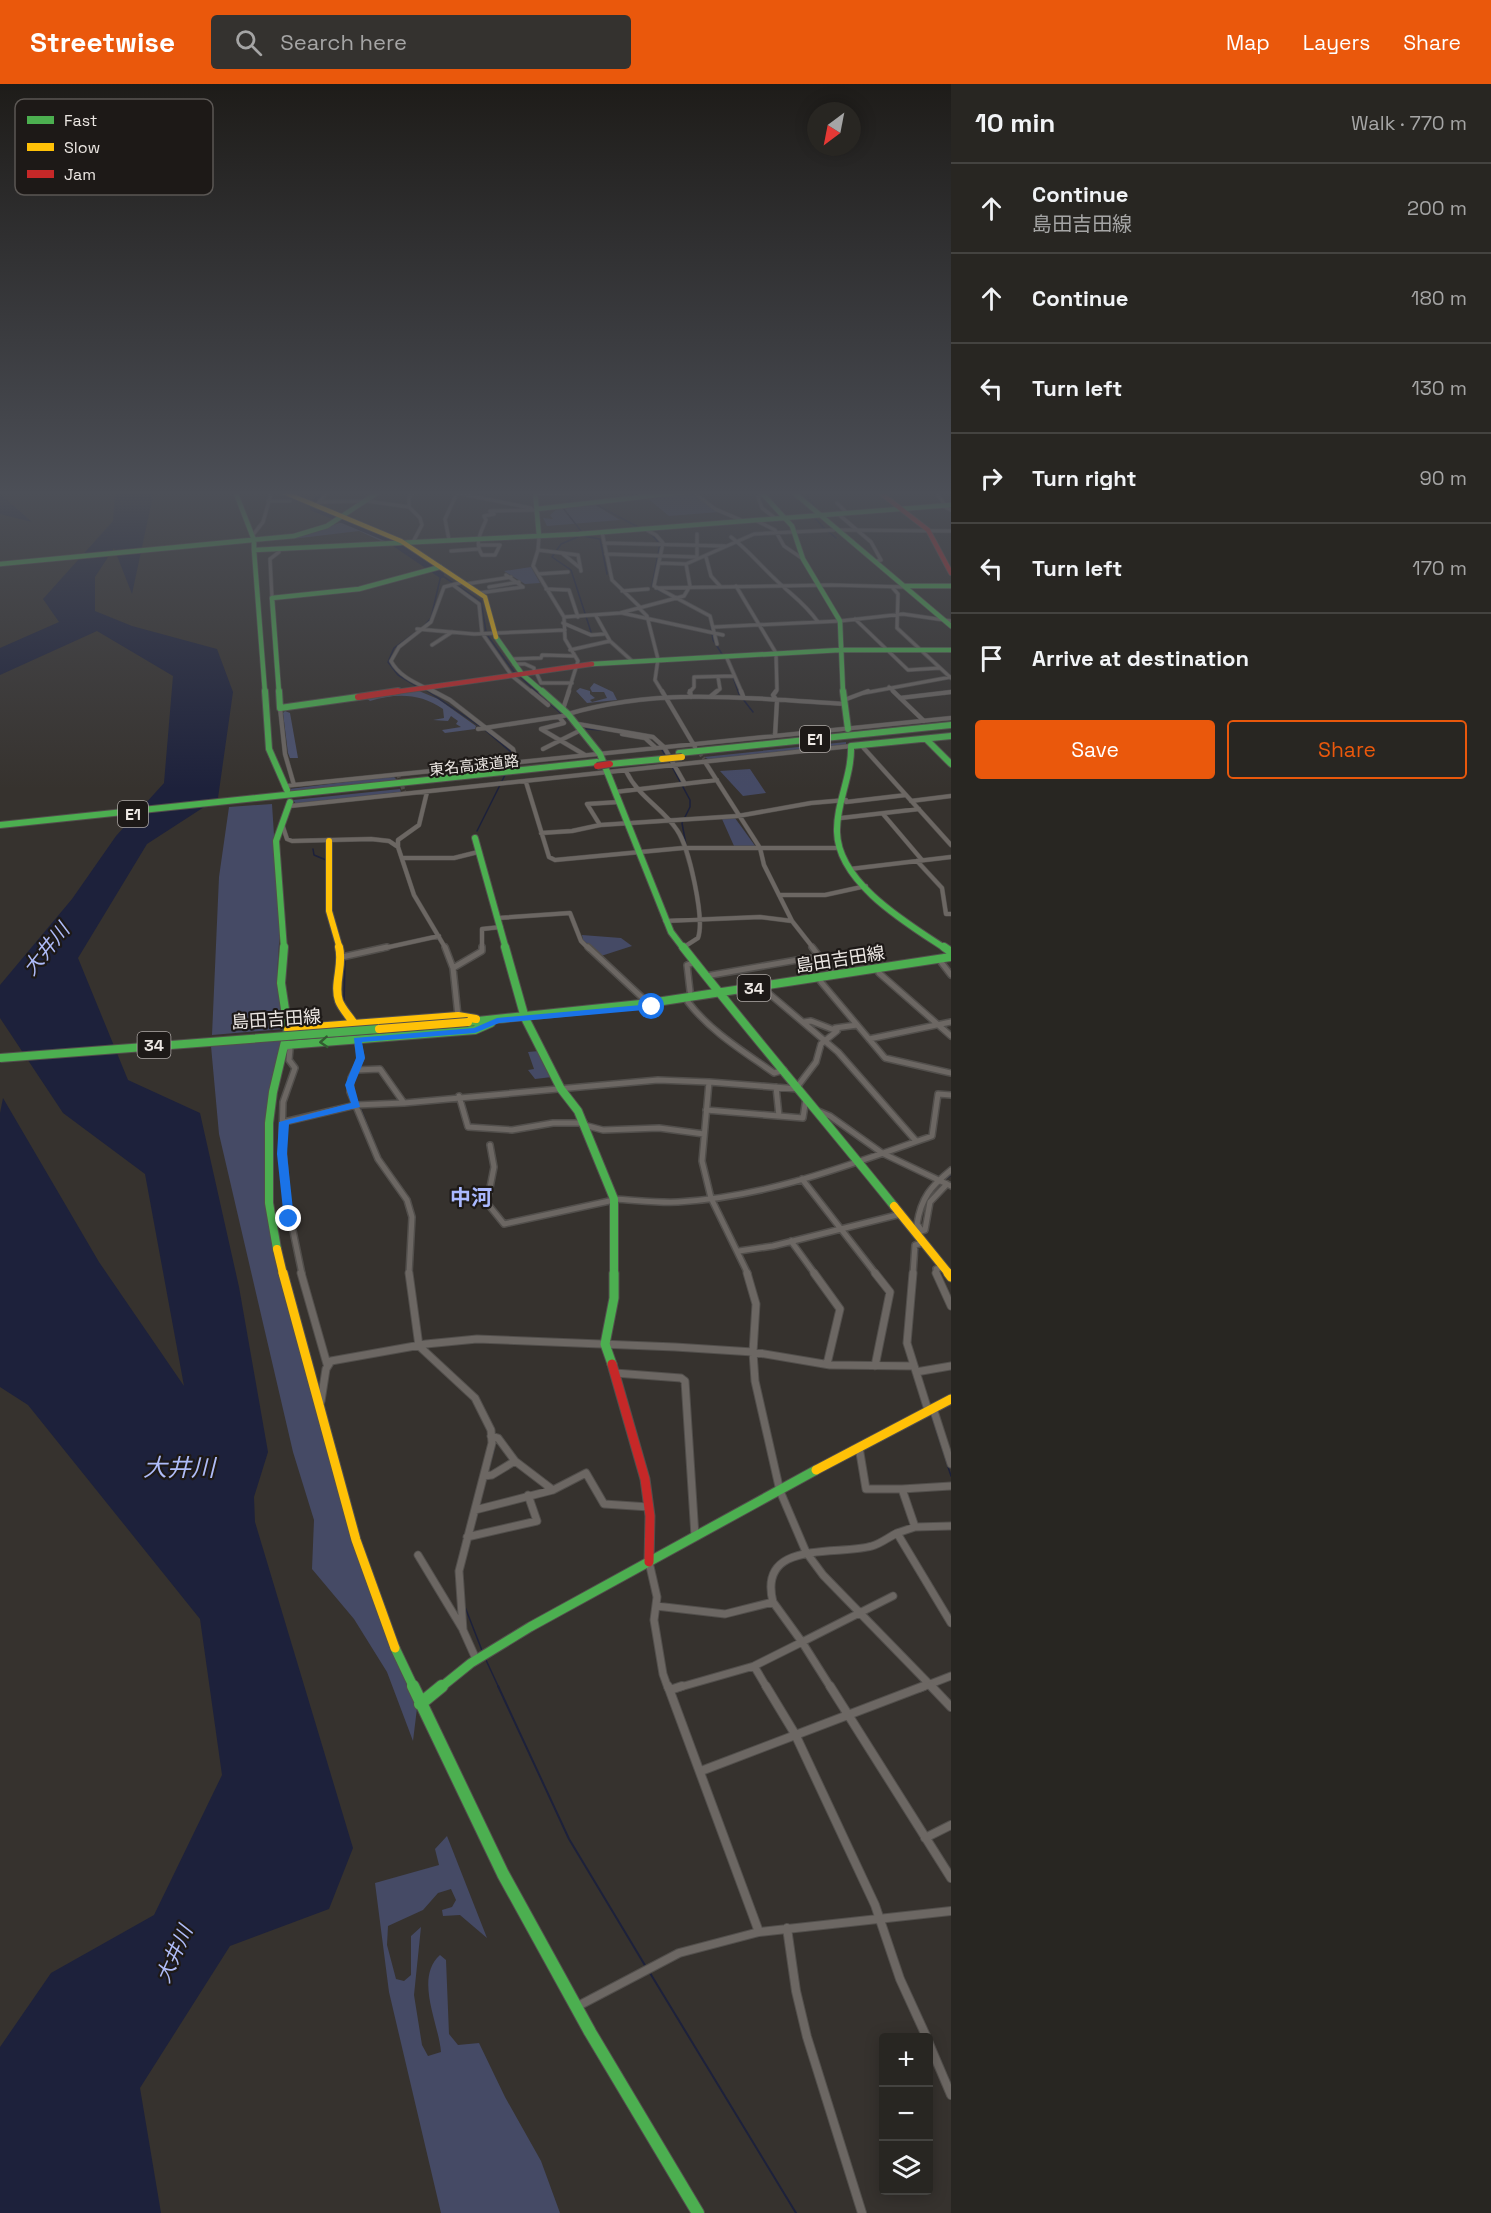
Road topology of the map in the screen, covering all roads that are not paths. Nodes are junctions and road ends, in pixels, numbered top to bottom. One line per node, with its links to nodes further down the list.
1 (256, 590): 107 (main road)
2 (272, 590): 21 (street)
3 (346, 590): 21 (main road)
4 (443, 590): 38 (street)
5 (465, 590): 41 (street)
6 (473, 590): 20 (main road)
7 (498, 590): 18 (street)
8 (547, 590): 27 (street)
9 (569, 590): 28 (street)
10 (630, 590): 19 (street)
11 (660, 590): 22 (street)
12 (686, 590): 22 (street)
13 (738, 590): 35 (street)
14 (788, 590): 32 (street)
15 (820, 590): 31 (main road)
16 (895, 590): 25 (street)
17 (909, 590): 34 (main road)
18 (493, 591): 20 (street)
19 (622, 591): 23 (street)
20 (479, 593): 41 (main road)
21 (272, 598): 78 (main road)
22 (677, 599): 23 (street); 36 (street)
23 (640, 608): 24 (street); 30 (street)
24 (620, 613): 26 (street); 30 (street)
25 (898, 615): 29 (street); 34 (street); 51 (street)
26 (596, 616): 28 (street); 42 (street)
27 (564, 617): 28 (street); 33 (street)
28 (578, 617)
29 (855, 620): 31 (street); 48 (street)
30 (649, 621): 43 (street); 56 (street)
31 (840, 621): 32 (street); 50 (main road)
32 (818, 622): 35 (street)
33 (563, 623): 39 (street); 42 (street)
34 (949, 623)
35 (758, 625): 36 (street); 53 (street)
36 (714, 627): 43 (street)
37 (417, 629): 38 (street)
38 (423, 629): 40 (street); 68 (street)
39 (565, 630): 41 (street); 49 (street)
40 (452, 632): 41 (street); 47 (street)
41 (487, 633): 58 (main road); 62 (street)
42 (604, 634): 45 (street)
43 (713, 635): 44 (street); 46 (street)
44 (723, 635)
45 (610, 641): 49 (street); 57 (street)
46 (717, 644)
47 (432, 645)
48 (886, 649): 50 (main road); 51 (main road); 60 (street)
49 (570, 650): 54 (street)
50 (840, 650): 53 (main road); 76 (main road)
51 (920, 650): 52 (main road); 60 (street)
52 (951, 650)
53 (776, 653): 55 (main road); 75 (street)
54 (575, 656): 58 (street); 59 (street)
55 (724, 656): 56 (main road); 63 (street)
56 (658, 659): 57 (main road); 73 (street)
57 (631, 660): 59 (main road)
58 (513, 662): 61 (street); 62 (main road)
59 (576, 666): 61 (main road); 66 (street)
60 (940, 668): 65 (street)
61 (535, 672): 62 (main road); 66 (street)
62 (517, 675): 68 (main road); 77 (street); 79 (main road)
63 (733, 676): 64 (street); 70 (street)
64 (718, 677): 71 (street); 72 (street)
65 (951, 677): 67 (street)
66 (572, 683): 79 (street)
67 (889, 687): 74 (street); 76 (street)
68 (426, 688): 78 (main road); 83 (street)
69 (951, 692): 74 (street)
70 (741, 696): 72 (street); 75 (street)
71 (691, 697): 72 (street); 73 (street)
72 (710, 697)
73 (666, 698): 79 (street); 90 (street)
74 (900, 698): 81 (street)
75 (777, 700): 76 (street); 86 (street)
76 (844, 702): 85 (main road)
77 (548, 705)
78 (280, 708): 107 (street)
79 (564, 716): 83 (street); 84 (main road); 88 (street)
80 (951, 718): 81 (street)
81 (928, 724): 82 (main road, 東名高速道路); 85 (street); 96 (main road, 東名高速道路 / E1)
82 (951, 726): 96 (main road, 東名高速道路 / E1)
83 (482, 728): 99 (street)
84 (580, 728): 88 (street); 95 (street); 95 (street); 97 (main road)
85 (848, 729): 86 (street)
86 (775, 736): 90 (street)
87 (951, 736): 89 (main road)
88 (559, 739): 93 (street); 94 (street)
89 (926, 739): 92 (main road); 100 (main road)
90 (694, 746): 95 (street)
91 (851, 746): 92 (main road); 98 (street); 113 (main road)
92 (861, 746): 111 (street)
93 (543, 749)
94 (585, 755): 97 (street); 99 (street)
95 (664, 755): 96 (main road, 東名高速道路 / E1, bridge); 97 (street); 98 (street); 101 (main road, 東名高速道路 / E1); 102 (street); 106 (street)
96 (681, 755)
97 (598, 760): 101 (main road, 東名高速道路 / E1, bridge); 103 (main road, 東名高速道路 / E1)
98 (705, 761): 104 (street)
99 (515, 762): 107 (street)
100 (951, 764)
101 (609, 766): 102 (street); 103 (street); 110 (main road)
102 (626, 771): 108 (street)
103 (523, 775): 105 (street); 124 (main road, 東名高速道路 / E1); 126 (street)
104 (717, 780): 106 (street); 119 (street)
105 (499, 784): 109 (street)
106 (683, 784): 108 (street)
107 (288, 787)
108 (633, 790): 110 (street); 121 (street)
109 (427, 792): 116 (street); 130 (street)
110 (615, 792): 115 (main road)
111 (906, 795): 113 (street); 114 (street)
112 (951, 796): 114 (street)
113 (846, 801): 119 (street); 120 (main road)
114 (911, 801): 117 (street)
115 (619, 802): 122 (main road); 123 (street)
116 (290, 804): 125 (main road)
117 (919, 809): 118 (street); 129 (street)
118 (883, 813): 120 (street); 138 (street)
119 (738, 816): 121 (street); 132 (street)
120 (841, 818): 133 (main road)
121 (668, 821): 122 (street); 131 (street)
122 (628, 823): 123 (street); 135 (main road)
123 (600, 825): 126 (street)
124 (0, 826)
125 (283, 827): 128 (street); 176 (main road)
126 (541, 833): 135 (street)
127 (476, 838): 134 (main road)
128 (329, 841): 130 (street); 150 (main road)
129 (951, 845)
130 (398, 847): 137 (street)
131 (683, 848): 132 (street); 135 (street); 144 (street)
132 (760, 848): 133 (street); 141 (street)
133 (836, 848): 139 (main road)
134 (478, 852): 137 (street); 146 (main road)
135 (639, 852): 143 (main road)
136 (951, 857): 138 (street)
137 (403, 858): 147 (street)
138 (920, 860): 139 (street); 142 (street)
139 (850, 869): 140 (main road)
140 (866, 886): 141 (street); 149 (main road)
141 (779, 895): 145 (street)
142 (951, 914)
143 (665, 921): 144 (street); 148 (main road)
144 (701, 921): 145 (street); 148 (street)
145 (792, 921): 151 (street)
146 (500, 923): 155 (street); 164 (street); 168 (main road)
147 (439, 936): 150 (street); 155 (street)
148 (684, 947): 153 (main road)
149 (951, 952)
150 (344, 956): 173 (main road)
151 (820, 956): 158 (street); 159 (street)
152 (951, 959): 154 (main road, 島田吉田線 / 34); 159 (main road, 島田吉田線 / 34)
153 (696, 962): 158 (main road); 161 (street)
154 (941, 962): 156 (main road, 島田吉田線 / 34); 157 (street)
155 (453, 968): 167 (street)
156 (879, 973): 160 (main road, 島田吉田線 / 34); 172 (street)
157 (951, 975)
158 (706, 976): 163 (main road)
159 (835, 977): 163 (main road, 島田吉田線 / 34)
160 (821, 982): 162 (main road, 島田吉田線 / 34); 174 (street)
161 (690, 991)
162 (766, 991): 163 (main road, 島田吉田線 / 34); 170 (street)
163 (721, 995): 164 (main road, 島田吉田線 / 34); 165 (main road, 島田吉田線 / 34); 184 (main road)
164 (647, 1002): 166 (main road, 島田吉田線 / 34)
165 (688, 1002): 166 (main road, 島田吉田線 / 34); 184 (street)
166 (555, 1014): 168 (main road, 島田吉田線 / 34)
167 (458, 1016): 169 (main road); 173 (main road)
168 (525, 1018): 169 (main road, 島田吉田線 / 34); 189 (main road)
169 (497, 1021): 178 (main road); 182 (main road, 島田吉田線 / 34, bridge)
170 (804, 1022): 175 (street); 180 (street)
171 (951, 1022): 172 (street)
172 (940, 1024): 177 (street); 179 (street)
173 (360, 1025): 176 (main road); 178 (main road)
174 (857, 1025): 175 (street); 179 (street)
175 (836, 1028): 180 (street)
176 (288, 1029): 181 (main road)
177 (951, 1036)
178 (363, 1039): 181 (main road, one-way to 181); 183 (street)
179 (868, 1039): 185 (street)
180 (825, 1040): 188 (street); 201 (street)
181 (286, 1046): 198 (street); 231 (main road)
182 (0, 1058)
183 (358, 1069): 193 (street); 194 (street)
184 (784, 1070): 188 (main road)
185 (951, 1073)
186 (709, 1082): 187 (street); 189 (street); 195 (street)
187 (776, 1087): 188 (street); 197 (street)
188 (798, 1088): 192 (main road)
189 (561, 1089): 191 (street); 199 (main road)
190 (951, 1095): 201 (street)
191 (459, 1096): 193 (street); 199 (street)
192 (806, 1098): 196 (main road); 197 (street)
193 (404, 1103): 194 (street)
194 (359, 1105): 198 (street); 221 (street)
195 (706, 1110): 197 (street); 200 (street)
196 (816, 1110): 203 (street); 204 (main road)
197 (779, 1116)
198 (284, 1122): 223 (street)
199 (584, 1124): 200 (street); 210 (main road)
200 (704, 1134): 209 (street)
201 (916, 1141): 203 (street)
202 (490, 1145): 210 (street)
203 (882, 1153): 204 (street); 207 (street)
204 (857, 1161): 206 (street); 211 (main road)
205 (951, 1170): 207 (street)
206 (802, 1179): 209 (street); 212 (street)
207 (938, 1180): 208 (street); 213 (street)
208 (948, 1185): 213 (street)
209 (711, 1198): 210 (street); 216 (street)
210 (614, 1200): 220 (main road)
211 (901, 1214): 212 (street); 213 (main road)
212 (842, 1229): 214 (street); 225 (street)
213 (919, 1232): 215 (main road)
214 (791, 1242): 216 (street); 224 (street)
215 (922, 1243): 217 (main road); 227 (street)
216 (739, 1251): 222 (street)
217 (943, 1267): 218 (main road); 219 (street)
218 (951, 1277)
219 (951, 1306)
220 (605, 1344): 221 (street); 222 (street); 228 (main road)
221 (421, 1345): 223 (street); 232 (street)
222 (753, 1352): 224 (street); 240 (street)
223 (327, 1364): 231 (street)
224 (827, 1364): 225 (street)
225 (875, 1366): 227 (street)
226 (951, 1366): 227 (street)
227 (917, 1371): 230 (street)
228 (615, 1373): 242 (main road); 249 (street)
229 (951, 1399): 230 (main road)
230 (930, 1409): 233 (main road); 235 (street)
231 (319, 1410): 265 (main road)
232 (494, 1437): 234 (street); 236 (street)
233 (859, 1447): 239 (street); 240 (main road)
234 (515, 1461): 236 (street); 238 (street)
235 (951, 1464)
236 (487, 1475): 244 (street)
237 (950, 1487): 239 (street)
238 (553, 1490): 241 (street); 242 (street)
239 (902, 1490): 246 (street)
240 (780, 1491): 249 (main road); 250 (street)
241 (528, 1495): 243 (street); 248 (street)
242 (649, 1507): 252 (main road)
243 (483, 1508): 244 (street)
244 (475, 1510): 248 (street)
245 (951, 1526): 246 (street)
246 (915, 1527): 247 (street)
247 (897, 1533): 250 (street); 257 (street)
248 (470, 1537): 258 (street)
249 (695, 1538): 252 (main road)
250 (806, 1552): 254 (street); 256 (street)
251 (418, 1555): 258 (street)
252 (650, 1562): 255 (street); 260 (main road)
253 (893, 1596): 256 (street)
254 (773, 1602): 255 (street); 259 (street)
255 (656, 1606): 264 (street)
256 (861, 1615): 259 (street); 263 (street)
257 (951, 1623)
258 (463, 1630): 260 (street)
259 (802, 1642): 261 (street); 267 (street)
260 (478, 1658): 265 (main road)
261 (754, 1666): 264 (street); 268 (street)
262 (951, 1676): 263 (street)
263 (929, 1684): 266 (street); 267 (street)
264 (670, 1690): 269 (street)
265 (420, 1704): 277 (main road)
266 (951, 1707)
267 (847, 1714): 268 (street); 271 (street)
268 (795, 1734): 269 (street); 274 (street)
269 (701, 1771): 276 (street)
270 (951, 1825): 271 (street)
271 (925, 1838): 272 (street)
272 (951, 1878)
273 (951, 1911): 274 (street)
274 (879, 1918): 275 (street); 278 (street)
275 (787, 1928): 276 (street); 282 (street)
276 (759, 1932): 277 (street)
277 (578, 2006): 281 (main road)
278 (925, 2033)
279 (933, 2051): 280 (street)
280 (951, 2095)
281 (699, 2213)
282 (862, 2213)

